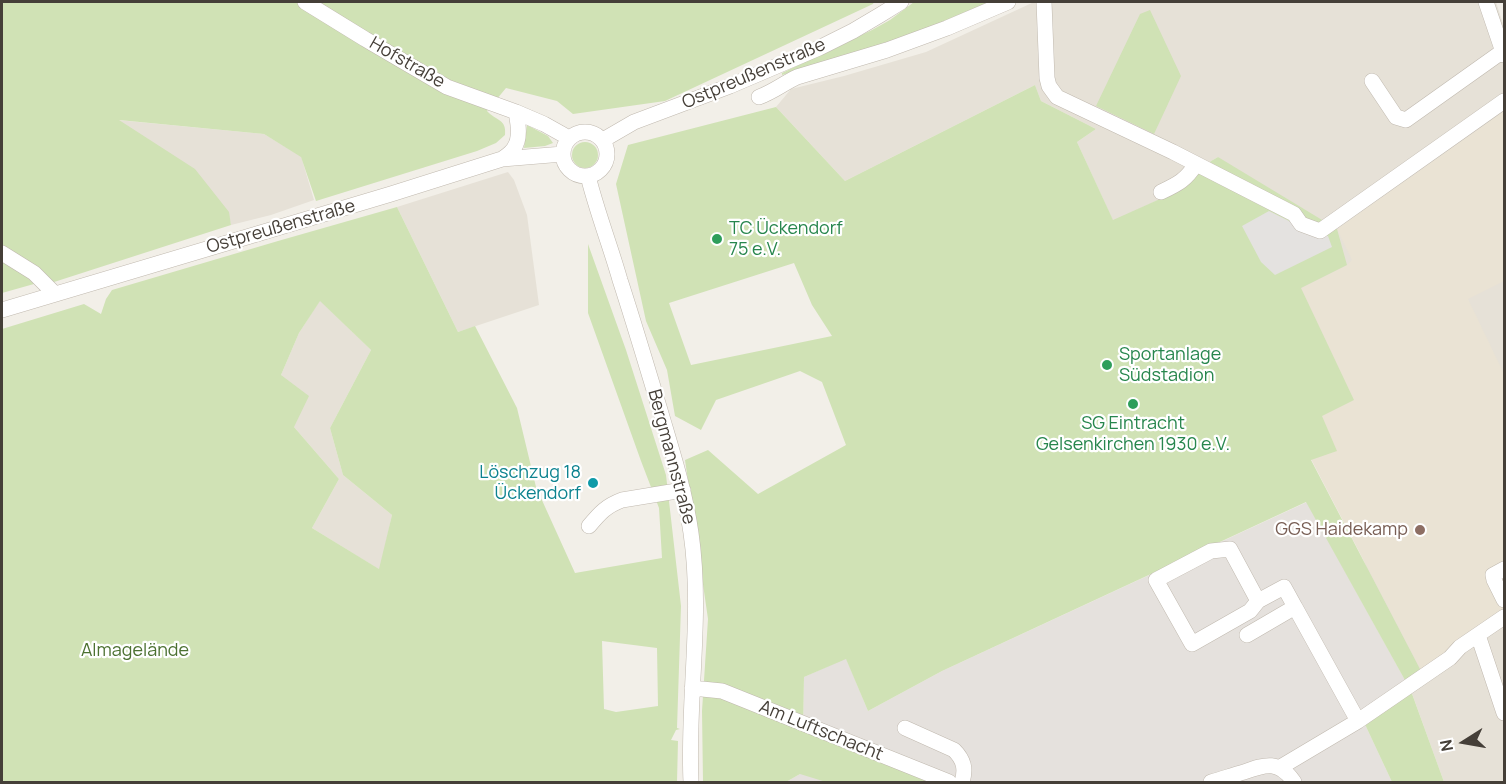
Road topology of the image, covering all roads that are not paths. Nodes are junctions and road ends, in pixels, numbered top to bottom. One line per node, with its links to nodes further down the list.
1 (305, 2): 10 (street, Hofstraße)
2 (901, 2): 12 (street, Ostpreußenstraße)
3 (1008, 2): 8 (street, Ostpreußenstraße)
4 (1044, 2): 15 (street)
5 (1486, 2): 6 (street)
6 (1504, 53): 7 (street)
7 (1372, 81)
8 (759, 97)
9 (1504, 101): 15 (street)
10 (516, 112): 11 (street, Hofstraße); 14 (street)
11 (569, 138): 12 (street); 13 (street)
12 (603, 140): 16 (street)
13 (563, 154): 14 (street, Ostpreußenstraße); 16 (street)
14 (502, 159): 19 (street, Ostpreußenstraße)
15 (1196, 164): 17 (street)
16 (588, 176): 21 (street, Bergmannstraße)
17 (1161, 192)
18 (2, 253): 19 (street)
19 (54, 293): 20 (street, Ostpreußenstraße)
20 (2, 310)
21 (683, 490): 22 (street); 30 (street, Bergmannstraße)
22 (589, 526)
23 (1504, 569): 24 (street)
24 (1504, 600)
25 (1258, 601): 25 (street); 26 (street)
26 (1295, 607): 28 (street); 32 (street)
27 (1504, 617): 29 (street)
28 (1247, 635)
29 (1478, 635): 31 (street); 32 (street)
30 (692, 687): 35 (street, Bergmannstraße); 36 (street, Am Luftschacht)
31 (1504, 713)
32 (1358, 721): 34 (street)
33 (905, 728): 37 (street)
34 (1280, 768): 38 (street); 39 (street)
35 (691, 783)
36 (949, 783)
37 (962, 783)
38 (1212, 783)
39 (1294, 783)

